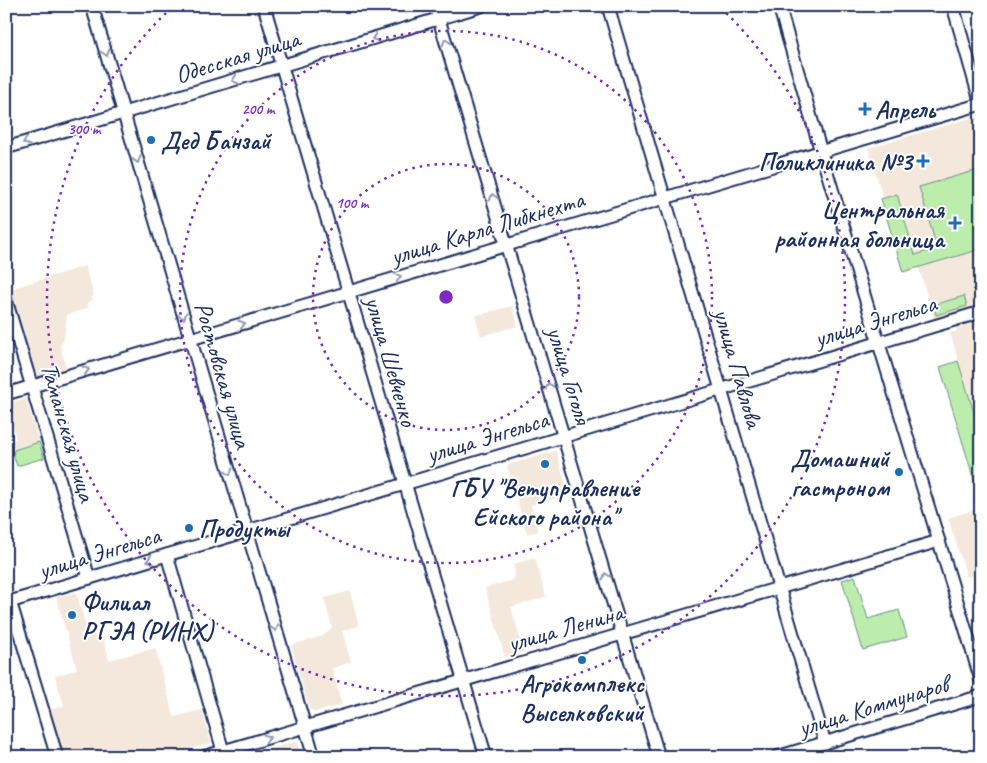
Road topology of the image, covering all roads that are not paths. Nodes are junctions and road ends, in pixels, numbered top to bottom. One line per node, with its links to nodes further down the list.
1 (92, 6): 11 (street, Ростовская улица, one-way to 11)
2 (264, 6): 9 (street, улица Шевченко)
3 (435, 6): 8 (street, улица Гоголя)
4 (481, 6): 8 (street, Одесская улица)
5 (608, 6): 14 (street, улица Павлова)
6 (779, 6): 13 (street)
7 (953, 6): 10 (street)
8 (439, 19): 9 (street, Одесская улица, one-way to 9); 15 (street, улица Гоголя, one-way to 8)
9 (282, 66): 11 (street, Одесская улица, one-way to 11); 16 (street, улица Шевченко)
10 (981, 104): 13 (street, улица Карла Либкнехта)
11 (124, 113): 12 (street, Одесская улица, one-way to 12); 19 (street, Ростовская улица, one-way to 19)
12 (6, 148)
13 (820, 151): 14 (street, улица Карла Либкнехта); 20 (street)
14 (665, 198): 15 (street, улица Карла Либкнехта); 22 (street, улица Павлова)
15 (507, 245): 16 (street, улица Карла Либкнехта, one-way to 15); 24 (street, улица Гоголя, one-way to 15)
16 (349, 292): 19 (street, улица Карла Либкнехта, one-way to 16); 25 (street, улица Шевченко)
17 (6, 300): 21 (street, Таманская улица)
18 (981, 312): 20 (street, улица Энгельса)
19 (190, 340): 21 (street, улица Карла Либкнехта, one-way to 19); 26 (street, Ростовская улица, one-way to 26)
20 (878, 343): 22 (street, улица Энгельса); 27 (street)
21 (32, 387): 23 (street, улица Карла Либкнехта); 29 (street, Таманская улица)
22 (722, 390): 24 (street, улица Энгельса); 30 (street, улица Павлова)
23 (6, 394)
24 (564, 437): 25 (street, улица Энгельса); 32 (street, улица Гоголя, one-way to 24)
25 (405, 484): 26 (street, улица Энгельса); 33 (street, улица Шевченко)
26 (247, 531): 28 (street, улица Энгельса); 36 (street, Ростовская улица, one-way to 36)
27 (939, 541): 30 (street, улица Ленина); 34 (street)
28 (167, 555): 29 (street, улица Энгельса, one-way to 29); 38 (street)
29 (88, 578): 31 (street, улица Энгельса)
30 (780, 588): 32 (street, улица Ленина); 37 (street, улица Павлова)
31 (8, 602): 39 (street)
32 (623, 634): 33 (street, улица Ленина); 43 (street, улица Гоголя)
33 (463, 680): 36 (street, улица Ленина); 42 (street, улица Шевченко)
34 (981, 680)
35 (981, 696): 37 (street, улица Коммунаров)
36 (305, 727): 38 (street, улица Ленина, one-way to 36); 41 (street, Ростовская улица)
37 (825, 742): 44 (street, улица Коммунаров)
38 (223, 751): 40 (street, улица Ленина)
39 (56, 757)
40 (203, 757)
41 (314, 757)
42 (486, 757)
43 (659, 757)
44 (777, 757)

